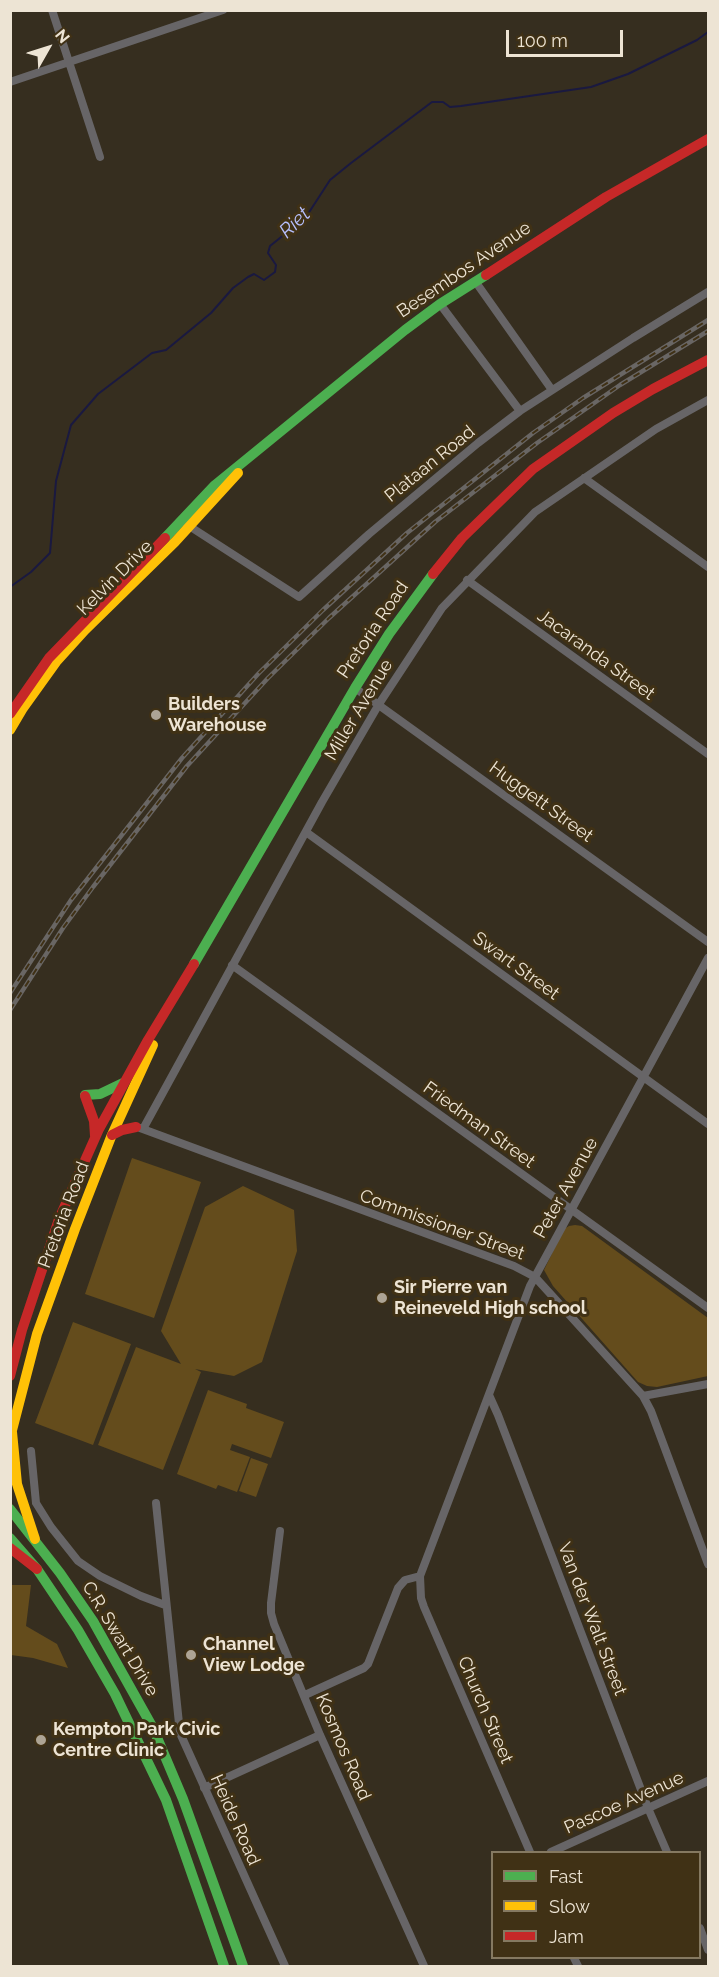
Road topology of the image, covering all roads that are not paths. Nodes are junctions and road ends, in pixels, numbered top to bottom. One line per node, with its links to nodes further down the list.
1 (52, 10): 3 (street)
2 (223, 10): 3 (street)
3 (69, 62): 4 (street); 6 (street)
4 (10, 82)
5 (708, 140): 7 (main road, Besembos Avenue)
6 (100, 157)
7 (475, 281): 9 (main road, Besembos Avenue); 11 (street)
8 (708, 292): 11 (street, Plataan Road)
9 (440, 304): 13 (street); 14 (main road, Besembos Avenue)
10 (708, 360): 19 (main road, Pretoria Road)
11 (552, 390): 13 (street, Plataan Road)
12 (708, 400): 15 (street, Miller Avenue)
13 (520, 411): 16 (street, Plataan Road)
14 (254, 455): 16 (main road, Kelvin Drive)
15 (584, 478): 17 (street); 18 (street, Miller Avenue)
16 (185, 523): 21 (main road, Kelvin Drive); 22 (main road, Kelvin Drive)
17 (708, 567)
18 (467, 580): 20 (street, Miller Avenue); 23 (street, Jacaranda Street)
19 (355, 688): 20 (street, Huggett Street); 28 (main road, Pretoria Road)
20 (379, 704): 24 (street, Miller Avenue); 25 (street, Huggett Street)
21 (10, 714)
22 (10, 730)
23 (708, 754)
24 (306, 832): 27 (street, Miller Avenue); 29 (street, Swart Street)
25 (708, 942)
26 (708, 958): 29 (street, Peter Avenue)
27 (232, 965): 34 (street, Miller Avenue); 37 (street, Friedman Street)
28 (168, 1011): 30 (main road, Pretoria Road); 32 (main road, Pretoria Road)
29 (644, 1077): 33 (street, Swart Street); 37 (street, Peter Avenue)
30 (124, 1082): 31 (main road, Pretoria Road); 36 (main road)
31 (107, 1114): 32 (street, Commissioner Street); 36 (main road, Pretoria Road)
32 (119, 1121): 34 (street, Commissioner Street); 35 (main road, Pretoria Road)
33 (708, 1124)
34 (139, 1128): 35 (main road); 38 (street, Commissioner Street)
35 (112, 1135): 44 (main road, Pretoria Road)
36 (95, 1138): 40 (main road, Pretoria Road)
37 (571, 1210): 38 (street, Peter Avenue); 39 (street, Friedman Street)
38 (535, 1277): 42 (street, Peter Avenue); 43 (street, Commissioner Street)
39 (708, 1308)
40 (10, 1376)
41 (708, 1384): 43 (street)
42 (489, 1395): 54 (street, Peter Avenue); 60 (street, Van der Walt Street)
43 (643, 1396): 52 (street, Commissioner Street)
44 (11, 1435): 50 (main road, Pretoria Road)
45 (31, 1451): 55 (street)
46 (156, 1503): 55 (street, Heide Road)
47 (10, 1509): 50 (main road, C.R. Swart Drive)
48 (280, 1531): 56 (street, Kosmos Road)
49 (10, 1538): 53 (main road, C.R. Swart Drive)
50 (35, 1539): 67 (main road, C.R. Swart Drive)
51 (10, 1548): 53 (main road)
52 (708, 1563)
53 (37, 1569): 66 (main road, C.R. Swart Drive)
54 (420, 1576): 56 (street); 61 (street, Church Street)
55 (165, 1605): 59 (street, Heide Road)
56 (304, 1695): 57 (street, Kosmos Road)
57 (320, 1735): 59 (street); 69 (street, Kosmos Road)
58 (708, 1781): 60 (street, Pascoe Avenue)
59 (204, 1788): 68 (street, Heide Road)
60 (648, 1808): 62 (street, Pascoe Avenue); 63 (street, Van der Walt Street)
61 (530, 1851)
62 (553, 1851)
63 (667, 1851)
64 (701, 1933): 65 (street)
65 (708, 1950)
66 (224, 1966)
67 (243, 1966)
68 (285, 1966)
69 (424, 1966)

